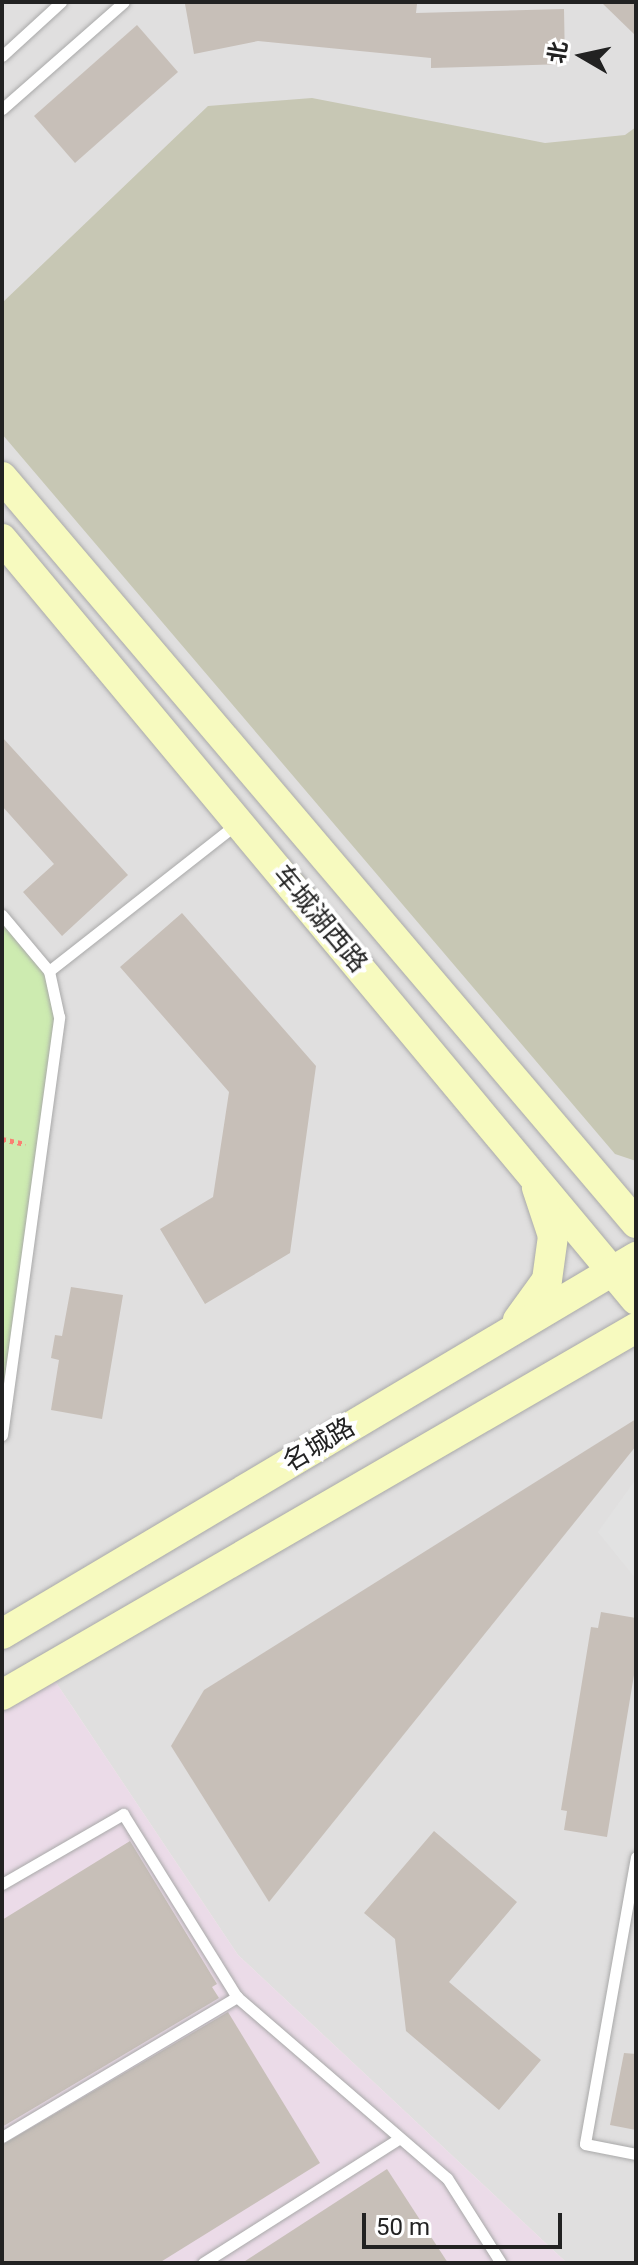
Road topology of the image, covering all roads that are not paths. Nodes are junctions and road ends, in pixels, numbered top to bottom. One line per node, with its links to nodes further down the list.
1 (61, 2): 3 (lane)
2 (124, 2): 4 (lane)
3 (2, 56)
4 (2, 109)
5 (2, 477): 11 (street, 车城湖西路)
6 (2, 539): 7 (street, 车城湖西路)
7 (239, 822): 9 (lane); 10 (street, 车城湖西路)
8 (2, 915): 9 (lane)
9 (49, 971): 18 (lane)
10 (533, 1175): 14 (street, 车城湖西路); 17 (street)
11 (605, 1186): 12 (street); 13 (street, 车城湖西路)
12 (636, 1199)
13 (636, 1223)
14 (624, 1264): 15 (street, 车城湖西路); 17 (street, 名城路)
15 (636, 1300)
16 (636, 1328): 20 (street)
17 (510, 1331): 19 (street, 名城路)
18 (2, 1435)
19 (2, 1634)
20 (2, 1695)
21 (636, 1857): 26 (lane)
22 (2, 1884): 23 (lane)
23 (237, 1997): 24 (lane); 25 (lane)
24 (2, 2137)
25 (400, 2138): 27 (lane); 28 (lane)
26 (636, 2154)
27 (203, 2263)
28 (501, 2263)

